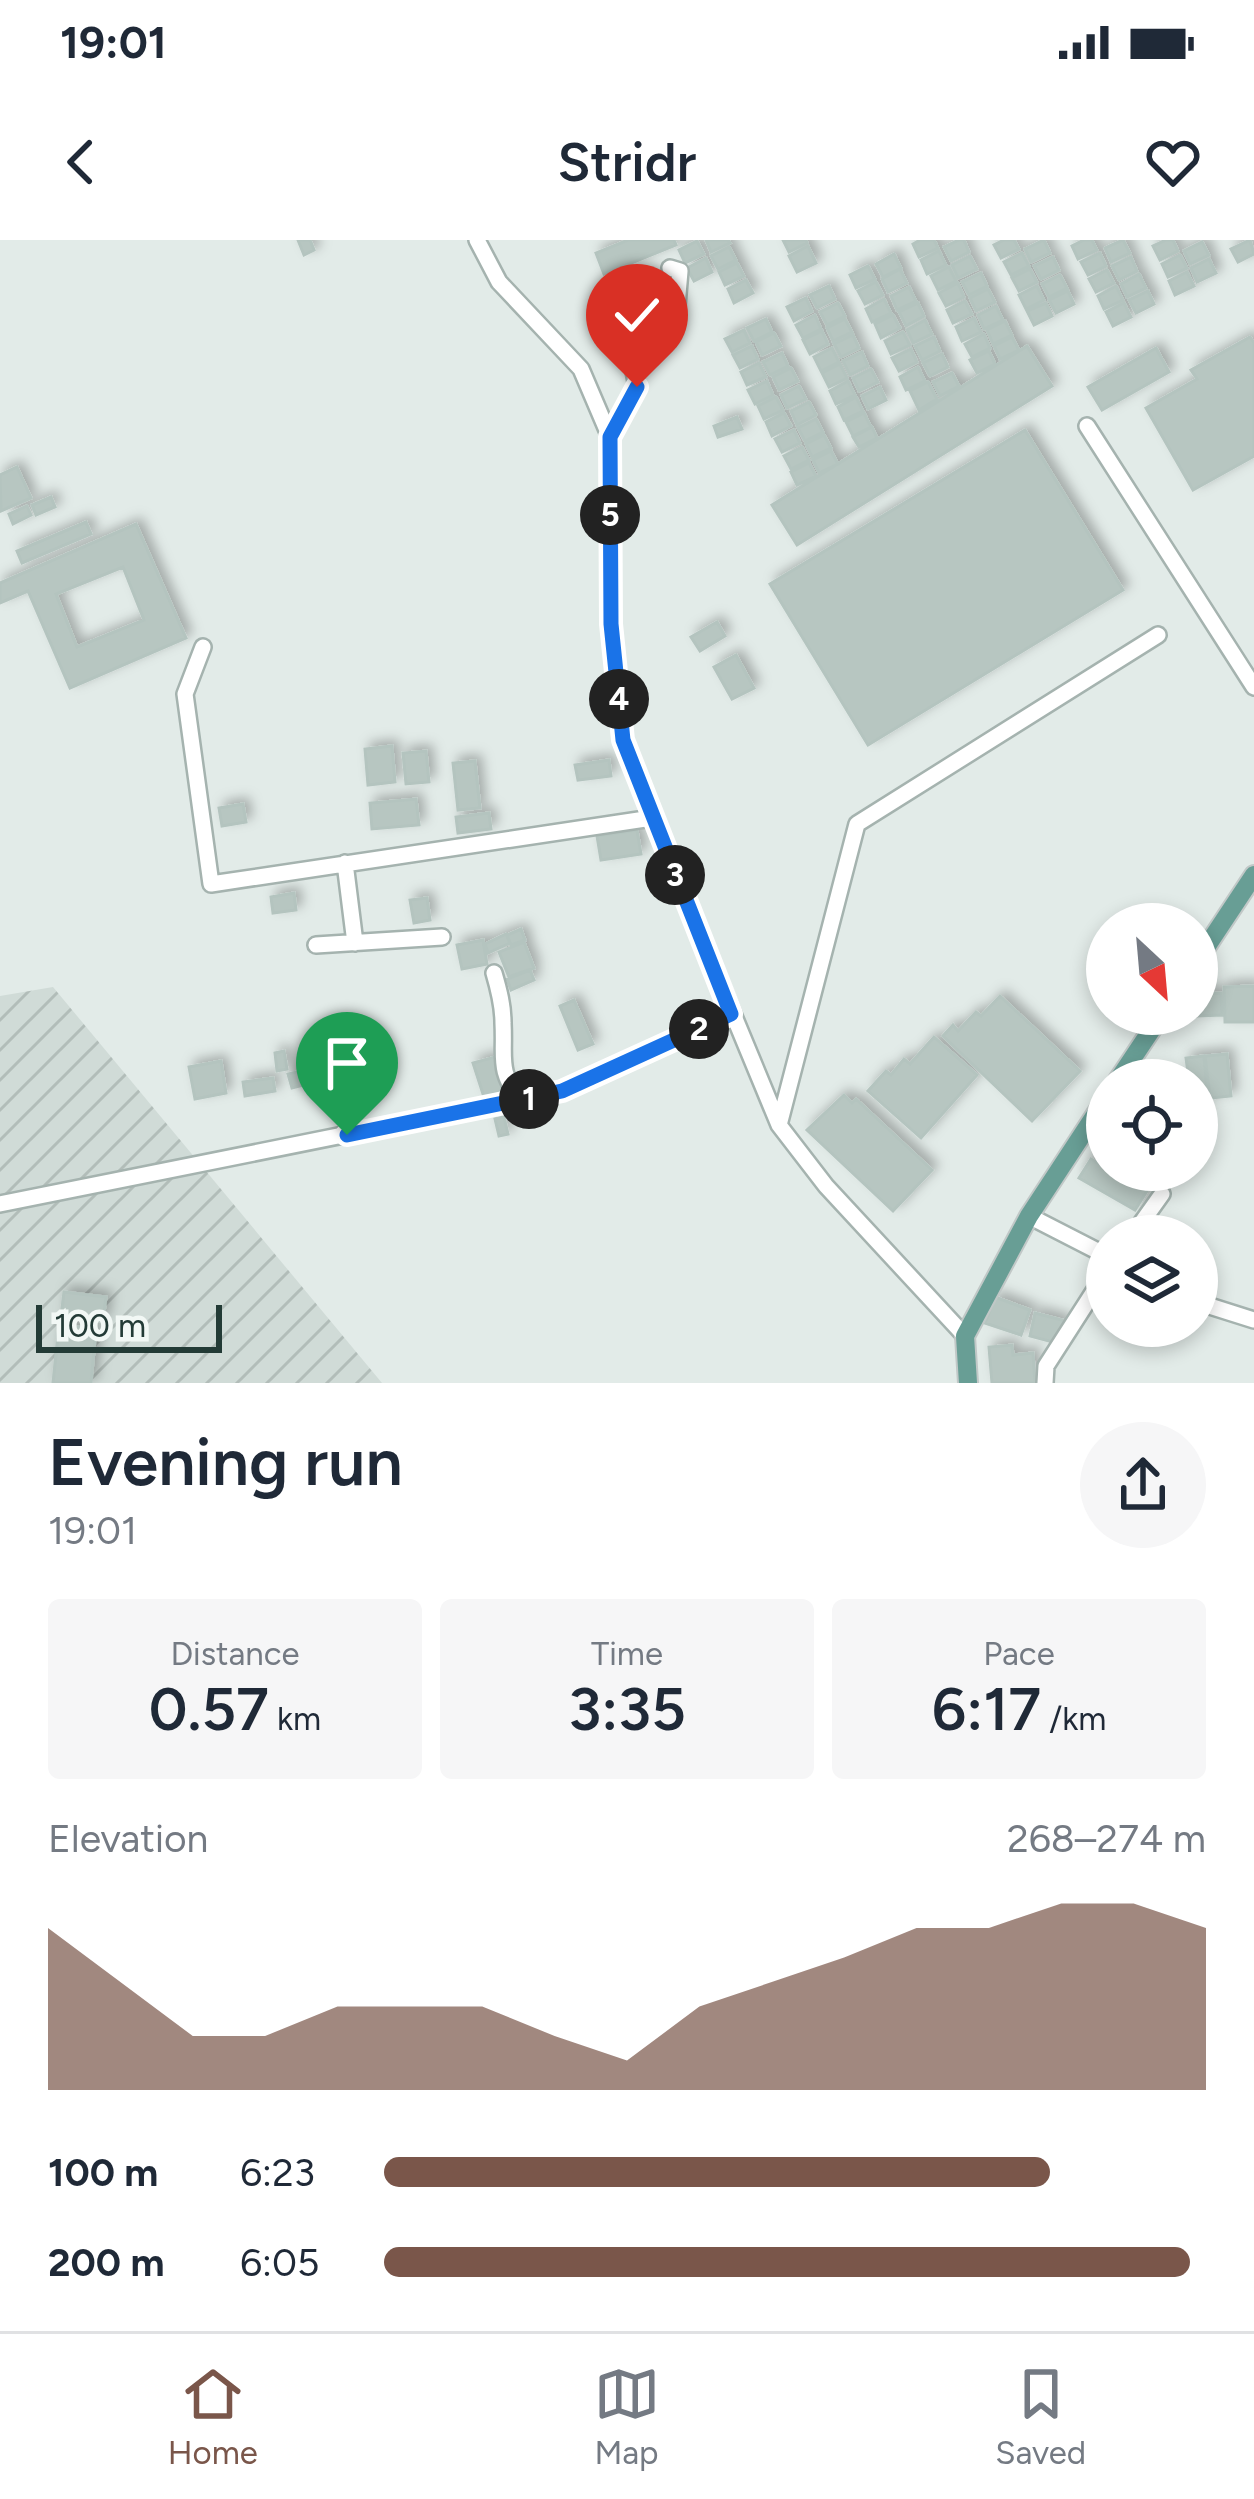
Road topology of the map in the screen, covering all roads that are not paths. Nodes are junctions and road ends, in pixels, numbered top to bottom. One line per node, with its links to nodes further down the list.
1 (478, 240): 6 (street)
2 (670, 268): 4 (street)
3 (615, 292): 4 (street)
4 (628, 340): 6 (street)
5 (1087, 426): 9 (street)
6 (610, 437): 10 (street)
7 (1158, 634): 20 (street)
8 (203, 647): 11 (street)
9 (1254, 687)
10 (652, 818): 11 (street); 18 (street)
11 (345, 863): 15 (street)
12 (1254, 875): 13 (main road)
13 (1218, 929)
14 (442, 938): 15 (street)
15 (355, 943): 16 (street)
16 (316, 946)
17 (494, 973): 19 (street)
18 (731, 1014): 19 (street); 20 (street)
19 (520, 1101): 23 (street)
20 (779, 1125): 30 (street)
21 (1086, 1129): 25 (main road)
22 (1162, 1195): 24 (street)
23 (0, 1204)
24 (1147, 1215)
25 (1029, 1216): 26 (street); 30 (main road)
26 (1086, 1245)
27 (1086, 1304): 32 (street)
28 (1218, 1309): 29 (street)
29 (1254, 1320)
30 (964, 1336): 31 (main road)
31 (968, 1383)
32 (1045, 1383)

